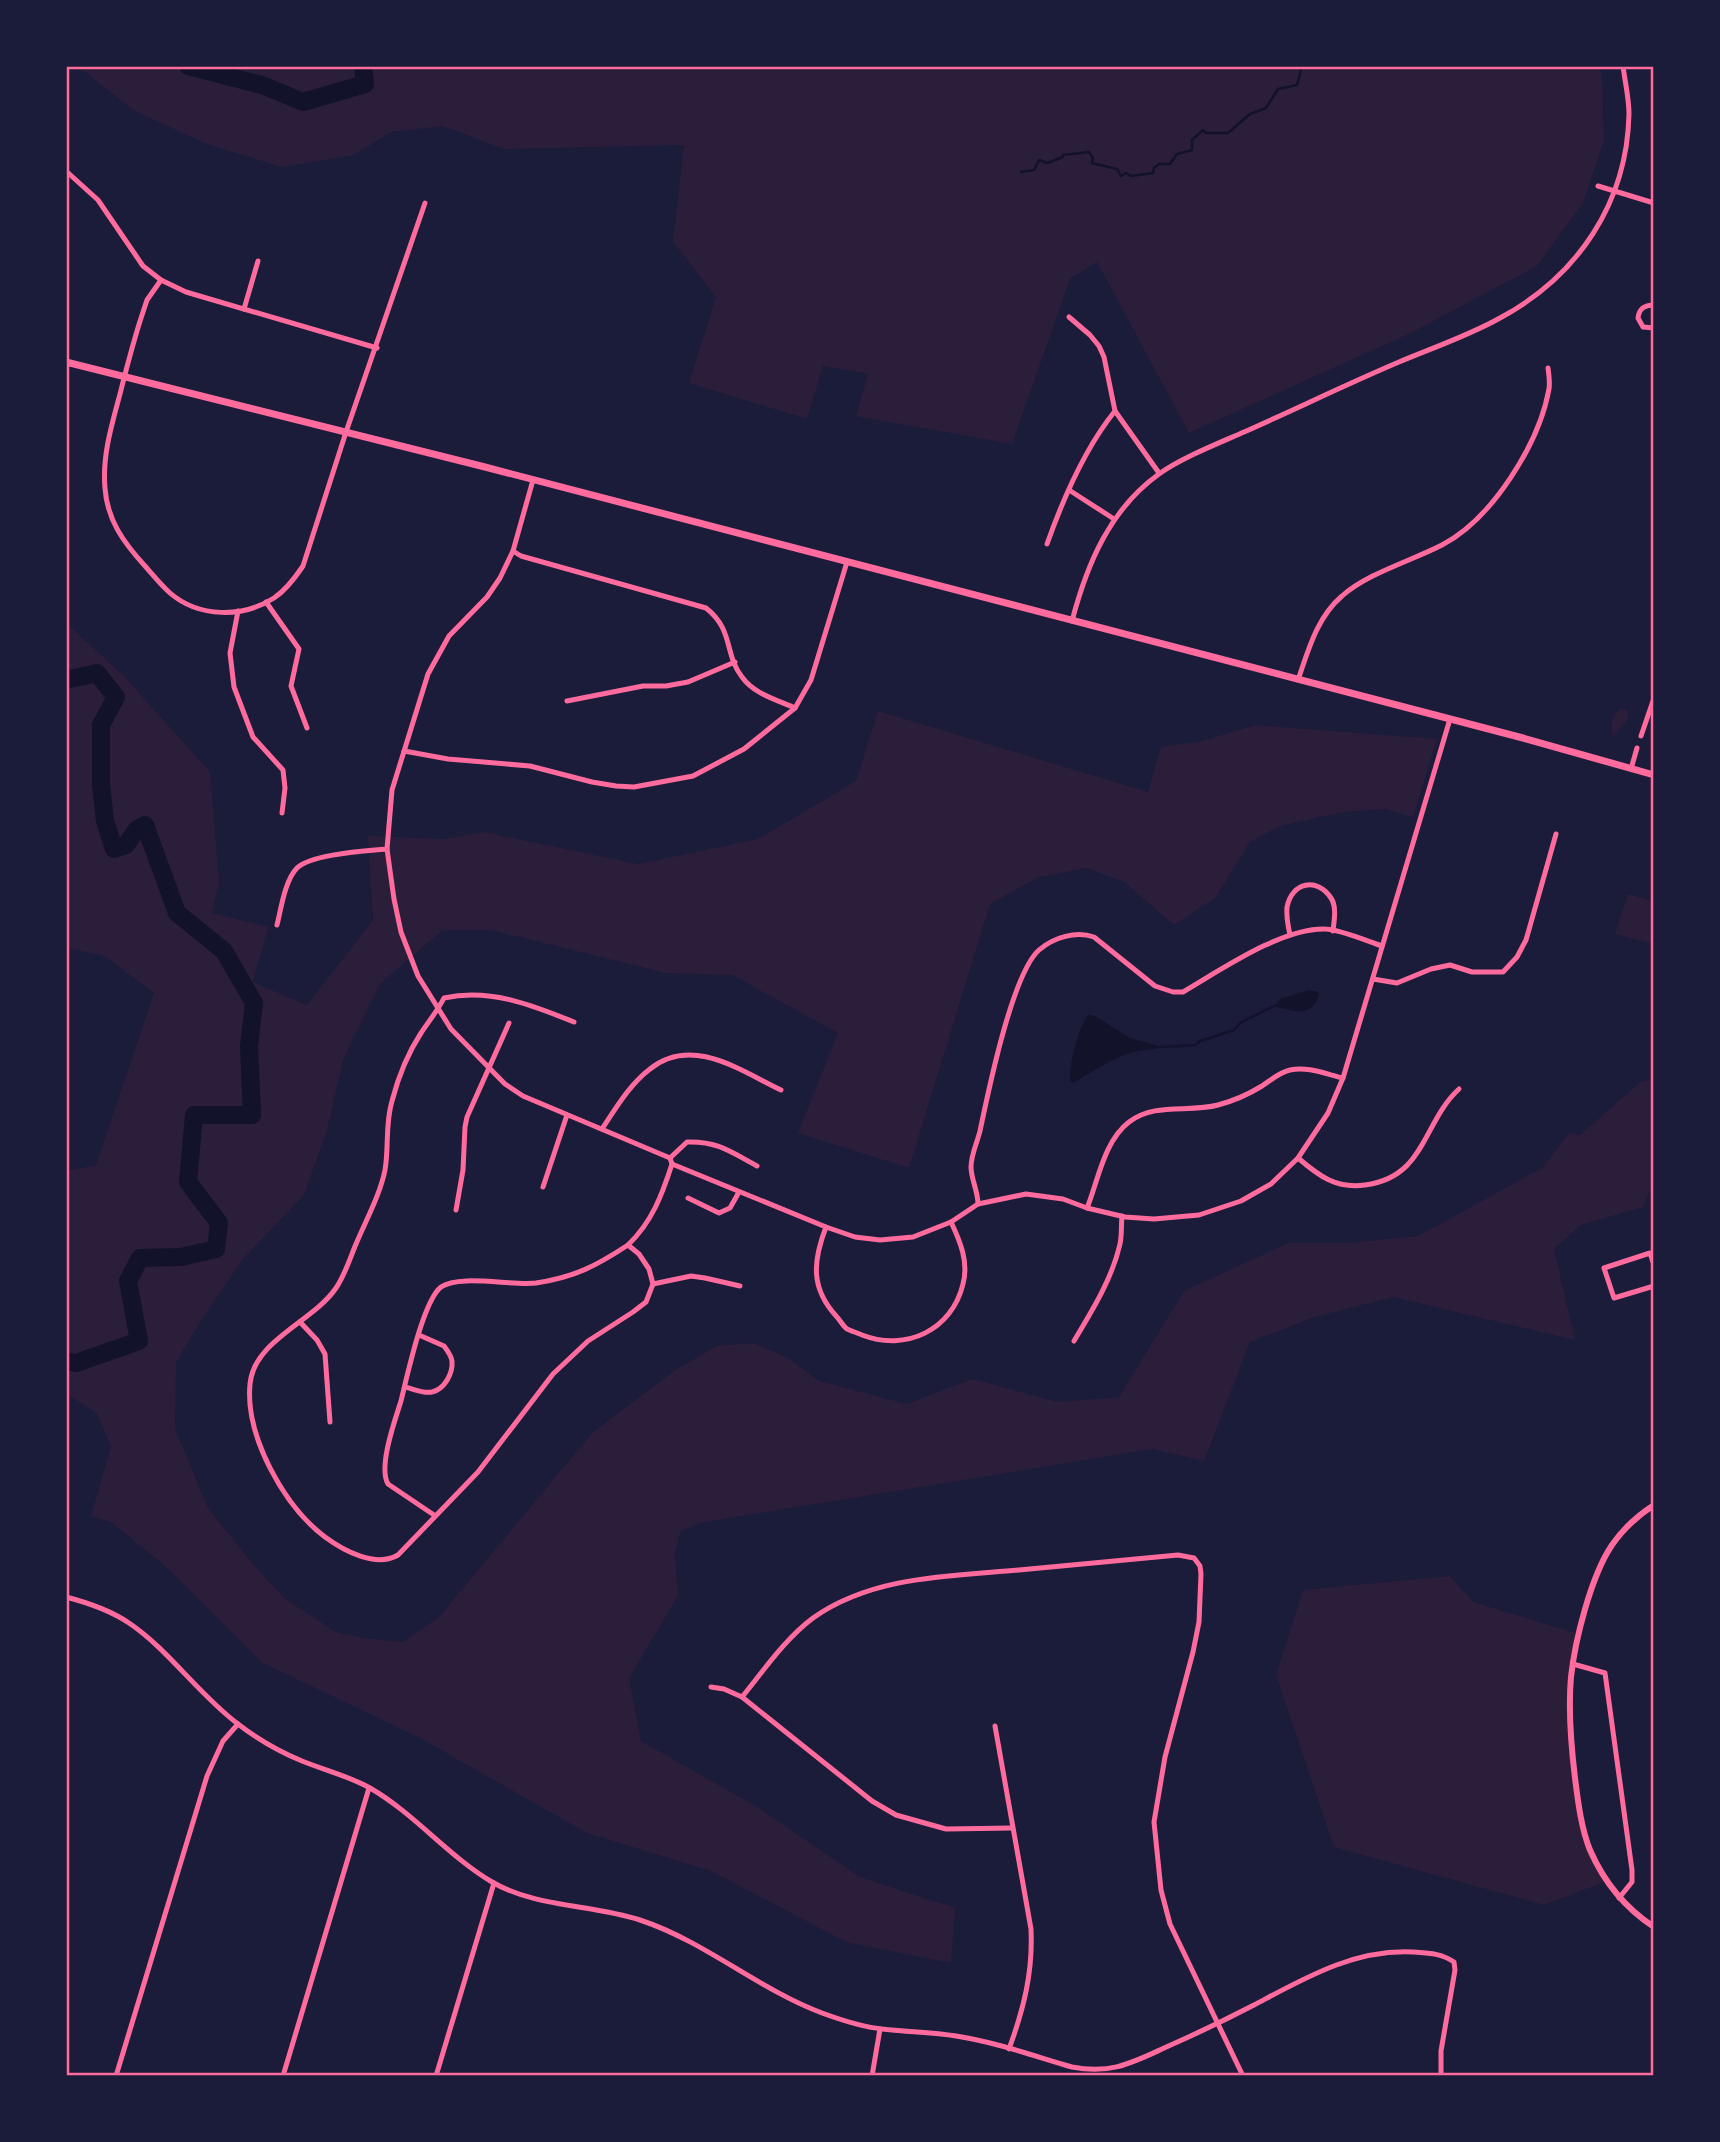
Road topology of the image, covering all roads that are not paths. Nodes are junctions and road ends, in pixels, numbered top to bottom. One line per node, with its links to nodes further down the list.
1 (1623, 66): 4 (street)
2 (66, 172): 8 (street)
3 (1598, 186): 4 (street)
4 (1615, 192): 6 (street); 19 (street)
5 (425, 203): 13 (street)
6 (1654, 203)
7 (258, 261): 10 (street)
8 (161, 280): 10 (street); 16 (street)
9 (1654, 305): 12 (street)
10 (244, 309): 13 (street)
11 (1069, 317): 17 (street)
12 (1654, 328)
13 (377, 348): 18 (street)
14 (66, 362): 16 (main road)
15 (1548, 368): 30 (street)
16 (125, 376): 18 (main road); 27 (street)
17 (1115, 411): 19 (street); 21 (street)
18 (346, 432): 20 (main road); 26 (street)
19 (1160, 473): 22 (street)
20 (533, 480): 24 (street); 25 (main road)
21 (1069, 490): 22 (street); 23 (street)
22 (1114, 519): 28 (street)
23 (1047, 544)
24 (513, 551): 29 (street); 38 (street)
25 (847, 562): 28 (main road); 33 (street)
26 (266, 602): 27 (street); 35 (street)
27 (237, 611): 41 (street)
28 (1072, 621): 30 (main road)
29 (735, 662): 32 (street); 33 (street)
30 (1298, 680): 34 (main road)
31 (1654, 698): 36 (street)
32 (567, 701)
33 (795, 708): 38 (street)
34 (1450, 719): 39 (main road); 47 (street)
35 (307, 728)
36 (1641, 736)
37 (1637, 748): 39 (street)
38 (404, 751): 43 (street)
39 (1631, 769): 40 (main road)
40 (1654, 775)
41 (282, 813)
42 (1556, 834): 48 (street)
43 (387, 849): 44 (street); 49 (street)
44 (277, 925)
45 (1333, 931): 46 (street); 46 (street); 47 (street)
46 (1290, 935): 64 (street)
47 (1382, 946): 48 (street)
48 (1373, 979): 53 (street)
49 (438, 1010): 50 (street); 52 (street); 75 (street)
50 (574, 1021)
51 (509, 1023): 52 (street)
52 (490, 1069): 56 (street); 66 (street)
53 (1343, 1078): 58 (street); 65 (street)
54 (1459, 1089): 58 (street)
55 (781, 1090): 57 (street)
56 (567, 1115): 57 (street); 61 (street)
57 (602, 1129): 59 (street)
58 (1298, 1158): 67 (street)
59 (671, 1161): 60 (street); 62 (street); 70 (street)
60 (757, 1166)
61 (543, 1187)
62 (739, 1192): 63 (street); 69 (street)
63 (688, 1198)
64 (978, 1204): 65 (street); 68 (street)
65 (1087, 1208): 67 (street)
66 (456, 1210)
67 (1122, 1216): 77 (street)
68 (951, 1222): 69 (street); 69 (street)
69 (826, 1227)
70 (628, 1244): 72 (street); 76 (street)
71 (1654, 1265): 74 (street)
72 (653, 1284): 73 (street); 81 (street)
73 (740, 1286)
74 (1654, 1286)
75 (300, 1322): 79 (street); 81 (street)
76 (419, 1335): 78 (street); 78 (street)
77 (1074, 1341)
78 (405, 1387): 81 (street)
79 (330, 1422)
80 (1654, 1505): 83 (street)
81 (435, 1515)
82 (66, 1597): 86 (street)
83 (1573, 1664): 91 (street); 91 (street)
84 (711, 1687): 85 (street)
85 (742, 1697): 89 (street); 93 (street)
86 (238, 1724): 88 (street); 96 (street)
87 (995, 1726): 89 (street)
88 (369, 1788): 90 (street); 97 (street)
89 (1012, 1828): 95 (street)
90 (494, 1883): 94 (street); 98 (street)
91 (1619, 1898): 92 (street)
92 (1654, 1927)
93 (1220, 2023): 95 (street); 100 (street); 101 (street)
94 (880, 2029): 95 (street); 99 (street)
95 (1009, 2049)
96 (116, 2076)
97 (283, 2076)
98 (436, 2076)
99 (872, 2076)
100 (1243, 2076)
101 (1441, 2076)

